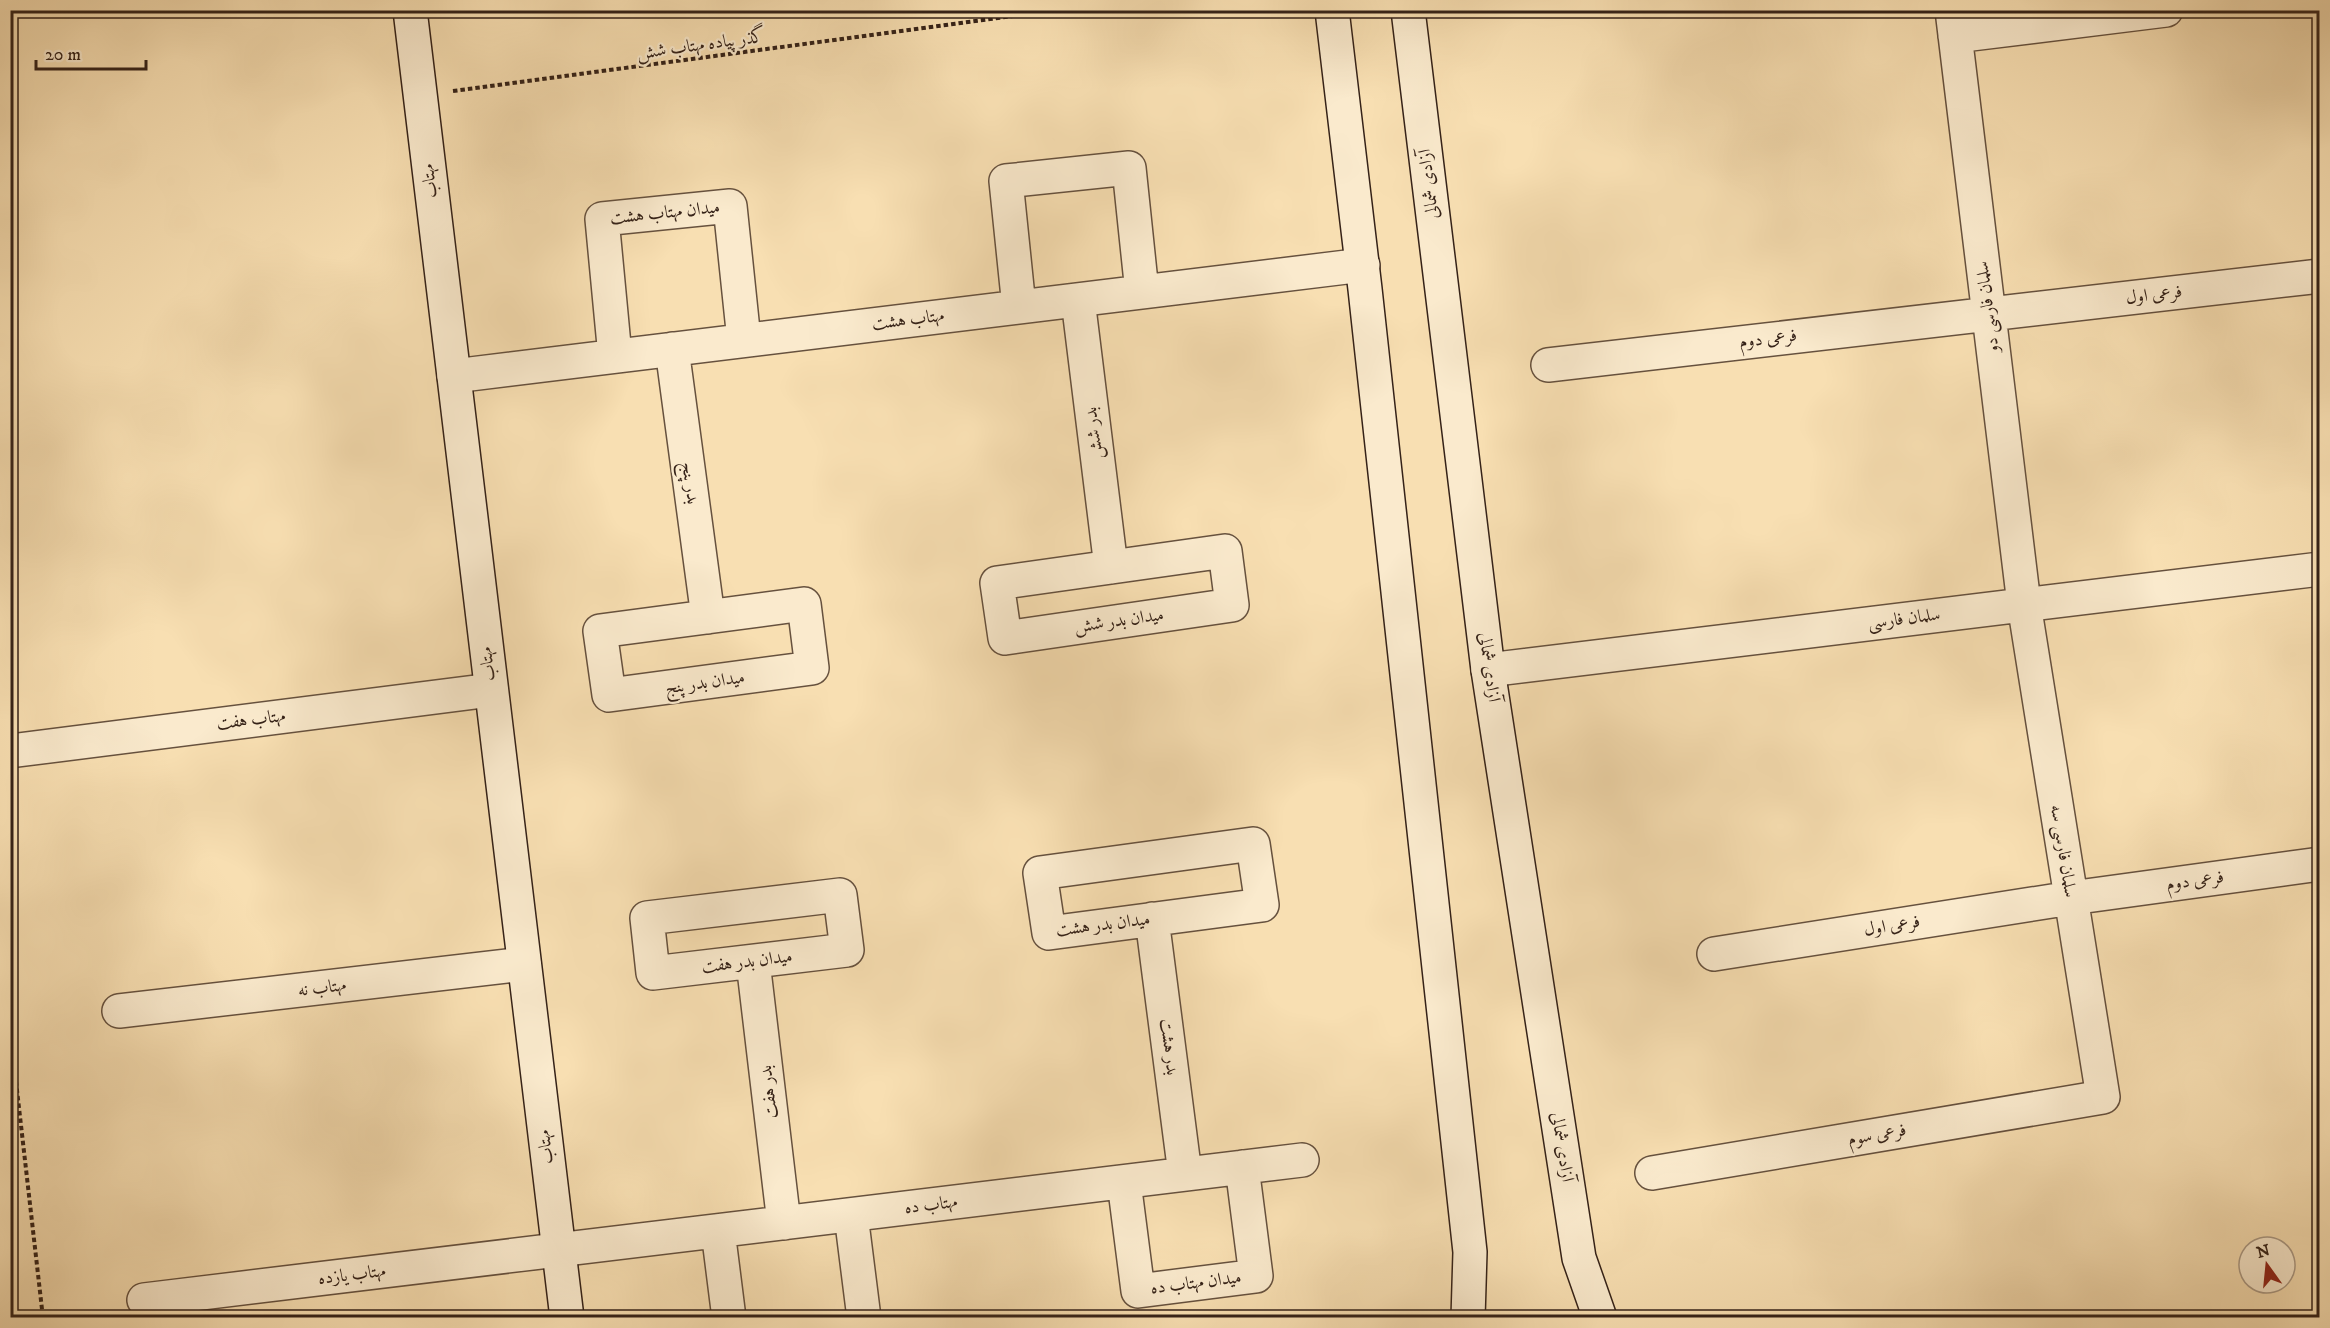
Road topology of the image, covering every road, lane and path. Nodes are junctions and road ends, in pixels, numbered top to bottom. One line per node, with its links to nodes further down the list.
1 (410, 10): 7 (street, مهتاب)
2 (1058, 10): 7 (path, گذر پیاده مهتاب شش)
3 (1332, 10): 8 (street)
4 (1408, 10): 23 (street, آزادی شمالی)
5 (2166, 10): 6 (street)
6 (1953, 23): 13 (street, سلمان فارسی دو)
7 (420, 96): 18 (street, مهتاب)
8 (1363, 265): 10 (street, مهتاب هشت); 49 (street)
9 (2319, 276): 13 (street, فرعی اول)
10 (1142, 292): 11 (street, مهتاب هشت); 12 (street)
11 (1078, 300): 12 (street, مهتاب هشت); 19 (street, بدر شش)
12 (1019, 307): 14 (street, مهتاب هشت)
13 (1989, 314): 17 (street, فرعی دوم); 21 (street, سلمان فارسی دو)
14 (744, 340): 15 (street, مهتاب هشت); 16 (street, میدان مهتاب هشت)
15 (672, 349): 16 (street, مهتاب هشت); 22 (street, بدر پنج)
16 (615, 356): 18 (street, مهتاب هشت)
17 (1548, 365)
18 (454, 376): 24 (street, مهتاب)
19 (1111, 567): 19 (street, میدان بدر شش)
20 (2319, 569): 21 (street, سلمان فارسی)
21 (2024, 604): 23 (street, سلمان فارسی); 27 (street, سلمان فارسی سه)
22 (708, 617): 22 (street, میدان بدر پنج)
23 (1488, 670): 50 (street, آزادی شمالی)
24 (491, 690): 25 (street, مهتاب هفت); 31 (street, مهتاب)
25 (10, 751)
26 (2319, 864): 27 (street, فرعی دوم)
27 (2071, 898): 29 (street, فرعی اول); 34 (street, سلمان فارسی سه)
28 (1152, 920): 28 (street, میدان بدر هشت); 38 (street, بدر هشت)
29 (1714, 954)
30 (753, 962): 30 (street, میدان بدر هفت); 41 (street, بدر هفت)
31 (524, 964): 32 (street, مهتاب نه); 43 (street, مهتاب)
32 (119, 1011)
33 (10, 1029): 45 (path)
34 (2103, 1097): 37 (street, فرعی سوم)
35 (1302, 1160): 36 (street, مهتاب ده)
36 (1242, 1167): 38 (street, مهتاب ده); 39 (street, میدان مهتاب ده)
37 (1652, 1173)
38 (1185, 1174): 39 (street, مهتاب ده)
39 (1124, 1182): 40 (street, مهتاب ده)
40 (851, 1215): 41 (street, مهتاب ده); 48 (street)
41 (784, 1223): 42 (street, مهتاب ده)
42 (718, 1231): 43 (street, مهتاب ده); 47 (street)
43 (559, 1250): 44 (street, مهتاب یازده); 46 (street, مهتاب)
44 (144, 1300)
45 (43, 1317)
46 (567, 1317)
47 (729, 1317)
48 (864, 1317)
49 (1468, 1317)
50 (1600, 1317)

